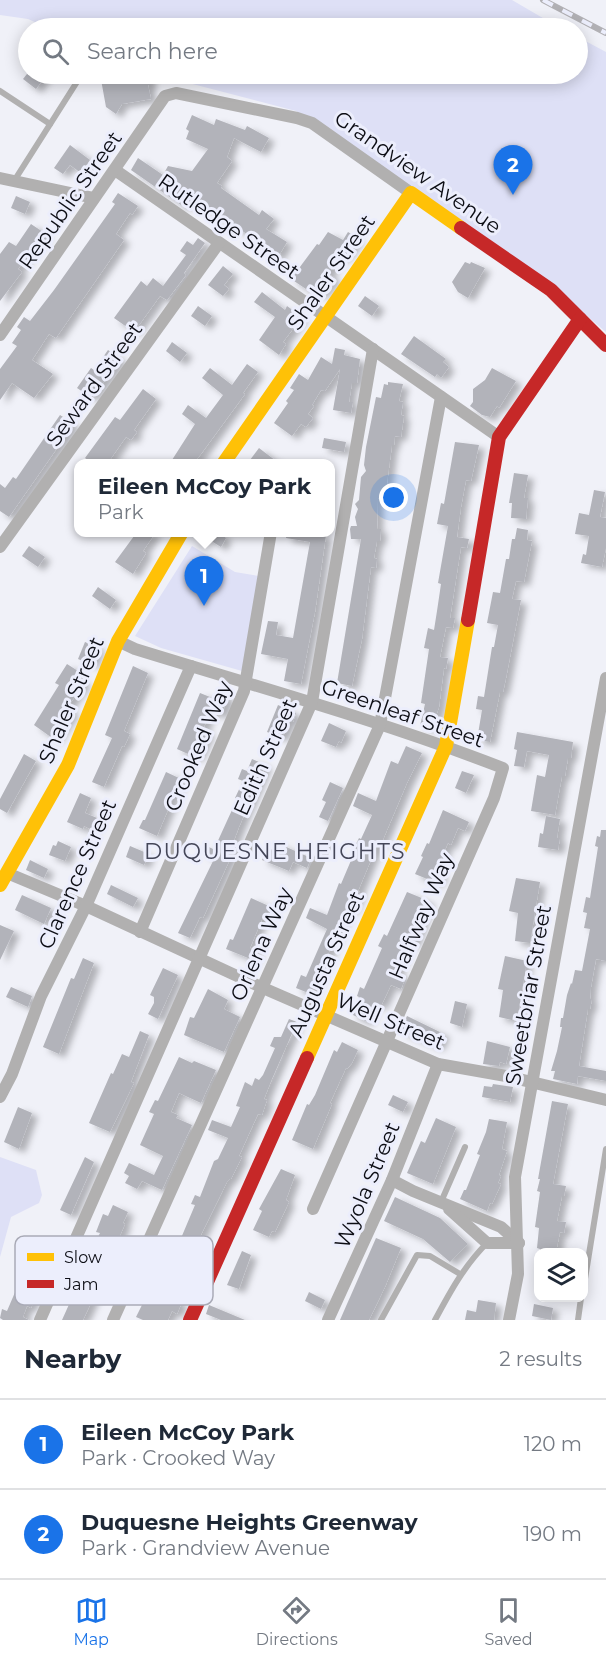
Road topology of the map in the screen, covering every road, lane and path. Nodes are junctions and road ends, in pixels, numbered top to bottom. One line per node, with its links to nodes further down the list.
1 (76, 84): 4 (lane)
2 (0, 91): 4 (lane)
3 (176, 93): 5 (street, Republic Street); 8 (street, Grandview Avenue)
4 (50, 124): 7 (lane)
5 (115, 170): 9 (street, Republic Street); 10 (street, Rutledge Street)
6 (0, 178): 7 (street)
7 (14, 181): 9 (street)
8 (411, 193): 11 (street, Shaler Street); 12 (street, Grandview Avenue)
9 (94, 198): 13 (street, Republic Street)
10 (219, 243): 11 (street, Rutledge Street); 21 (street, Seward Street)
11 (326, 317): 15 (street, Rutledge Street); 18 (street, Shaler Street)
12 (580, 319): 14 (street, Grandview Avenue); 17 (street, Augusta Street)
13 (0, 335)
14 (606, 345)
15 (373, 349): 16 (street, Rutledge Street); 26 (street, Edith Street)
16 (441, 397): 17 (street, Rutledge Street); 27 (street, Orlena Way)
17 (499, 437): 28 (street, Augusta Street)
18 (228, 459)
19 (179, 537): 22 (street, Shaler Street)
20 (270, 537): 25 (street, Crooked Way)
21 (0, 547)
22 (118, 641): 23 (street, Greenleaf Street); 30 (street, Shaler Street)
23 (191, 666): 25 (street, Greenleaf Street); 31 (street, Clarence Street)
24 (606, 678): 38 (street, Sweetbriar Street)
25 (246, 682): 26 (street, Greenleaf Street); 32 (street, Crooked Way)
26 (312, 702): 27 (street, Greenleaf Street); 33 (street, Edith Street)
27 (380, 724): 28 (street, Greenleaf Street); 34 (street, Orlena Way)
28 (446, 746): 29 (street, Greenleaf Street); 35 (street, Augusta Street)
29 (503, 768): 36 (street, Halfway Way)
30 (4, 879): 31 (street, Well Street)
31 (86, 906): 32 (street, Well Street); 39 (street, Clarence Street)
32 (140, 932): 33 (street, Well Street)
33 (198, 958): 34 (street, Well Street); 46 (street, Edith Street)
34 (263, 988): 35 (street, Well Street); 47 (street, Orlena Way)
35 (326, 1014): 36 (street, Well Street); 51 (street, Augusta Street)
36 (385, 1042): 37 (street, Well Street); 45 (street, Halfway Way)
37 (438, 1064): 38 (street, Well Street); 43 (street, Wyola Street)
38 (532, 1082): 40 (street, Well Street); 49 (street, Sweetbriar Street)
39 (0, 1097)
40 (606, 1100)
41 (465, 1147): 44 (lane)
42 (606, 1149): 50 (lane)
43 (392, 1180): 44 (street); 60 (street, Wyola Street)
44 (441, 1202): 48 (street); 49 (street)
45 (313, 1209)
46 (77, 1236)
47 (151, 1236)
48 (487, 1243): 49 (street); 52 (lane)
49 (519, 1243): 63 (street, Sweetbriar Street)
50 (588, 1260)
51 (213, 1268)
52 (460, 1274): 61 (lane); 62 (lane)
53 (580, 1302): 64 (lane)
54 (47, 1305): 57 (street, Edith Street)
55 (120, 1305): 58 (street, Orlena Way)
56 (197, 1305): 59 (street, Augusta Street)
57 (40, 1320)
58 (113, 1320)
59 (190, 1320)
60 (328, 1320)
61 (381, 1320)
62 (435, 1320)
63 (509, 1320)
64 (578, 1320)

